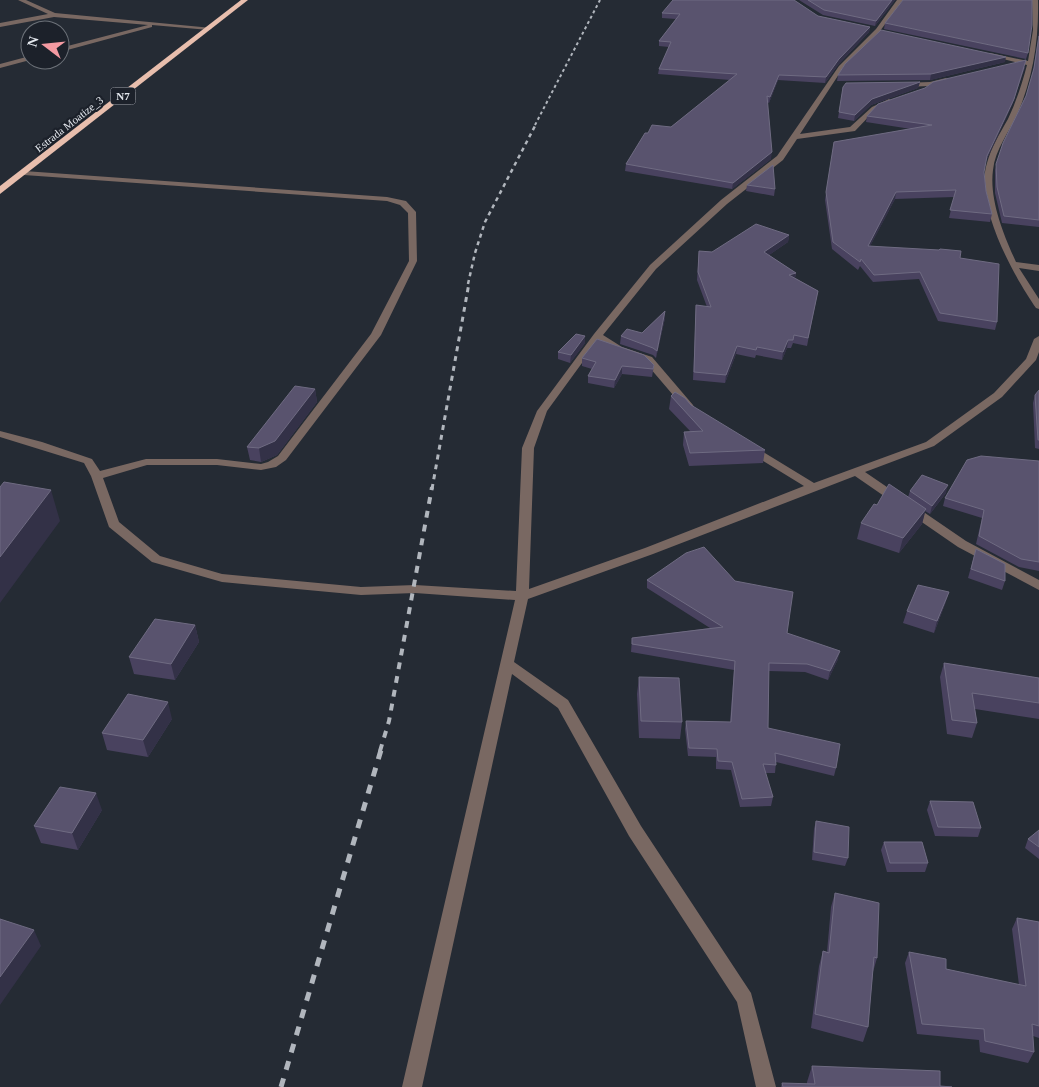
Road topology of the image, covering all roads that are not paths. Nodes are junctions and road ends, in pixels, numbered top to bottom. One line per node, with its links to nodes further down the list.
1 (21, 0): 5 (street)
2 (245, 0): 8 (highway, Estrada Moatize_3 / N7)
3 (900, 0): 22 (street)
4 (1035, 0): 11 (street)
5 (54, 15): 6 (street); 7 (street)
6 (160, 23): 8 (street); 9 (street)
7 (0, 25)
8 (209, 28): 23 (highway, Estrada Moatize_3 / N7)
9 (70, 47)
10 (979, 52): 13 (street)
11 (1037, 52): 14 (street)
12 (20, 61): 15 (street)
13 (1023, 62): 14 (street); 16 (street)
14 (1031, 64): 25 (street)
15 (0, 66)
16 (1007, 66)
17 (956, 78): 18 (street)
18 (930, 84): 19 (street); 20 (street)
19 (898, 85)
20 (912, 94)
21 (896, 99): 22 (street)
22 (794, 137): 28 (street)
23 (24, 172): 24 (highway, Estrada Moatize_3 / N7); 34 (street)
24 (0, 191)
25 (1013, 264): 26 (street); 27 (street)
26 (1039, 268)
27 (1039, 306)
28 (597, 336): 30 (street); 37 (street)
29 (1039, 338): 33 (street)
30 (695, 414)
31 (0, 434): 34 (street)
32 (745, 445): 35 (street)
33 (856, 471): 35 (street); 36 (street)
34 (97, 476): 37 (street)
35 (813, 487): 37 (street)
36 (1039, 586)
37 (522, 596): 38 (street)
38 (507, 664): 39 (street); 40 (street)
39 (412, 1087)
40 (766, 1087)

